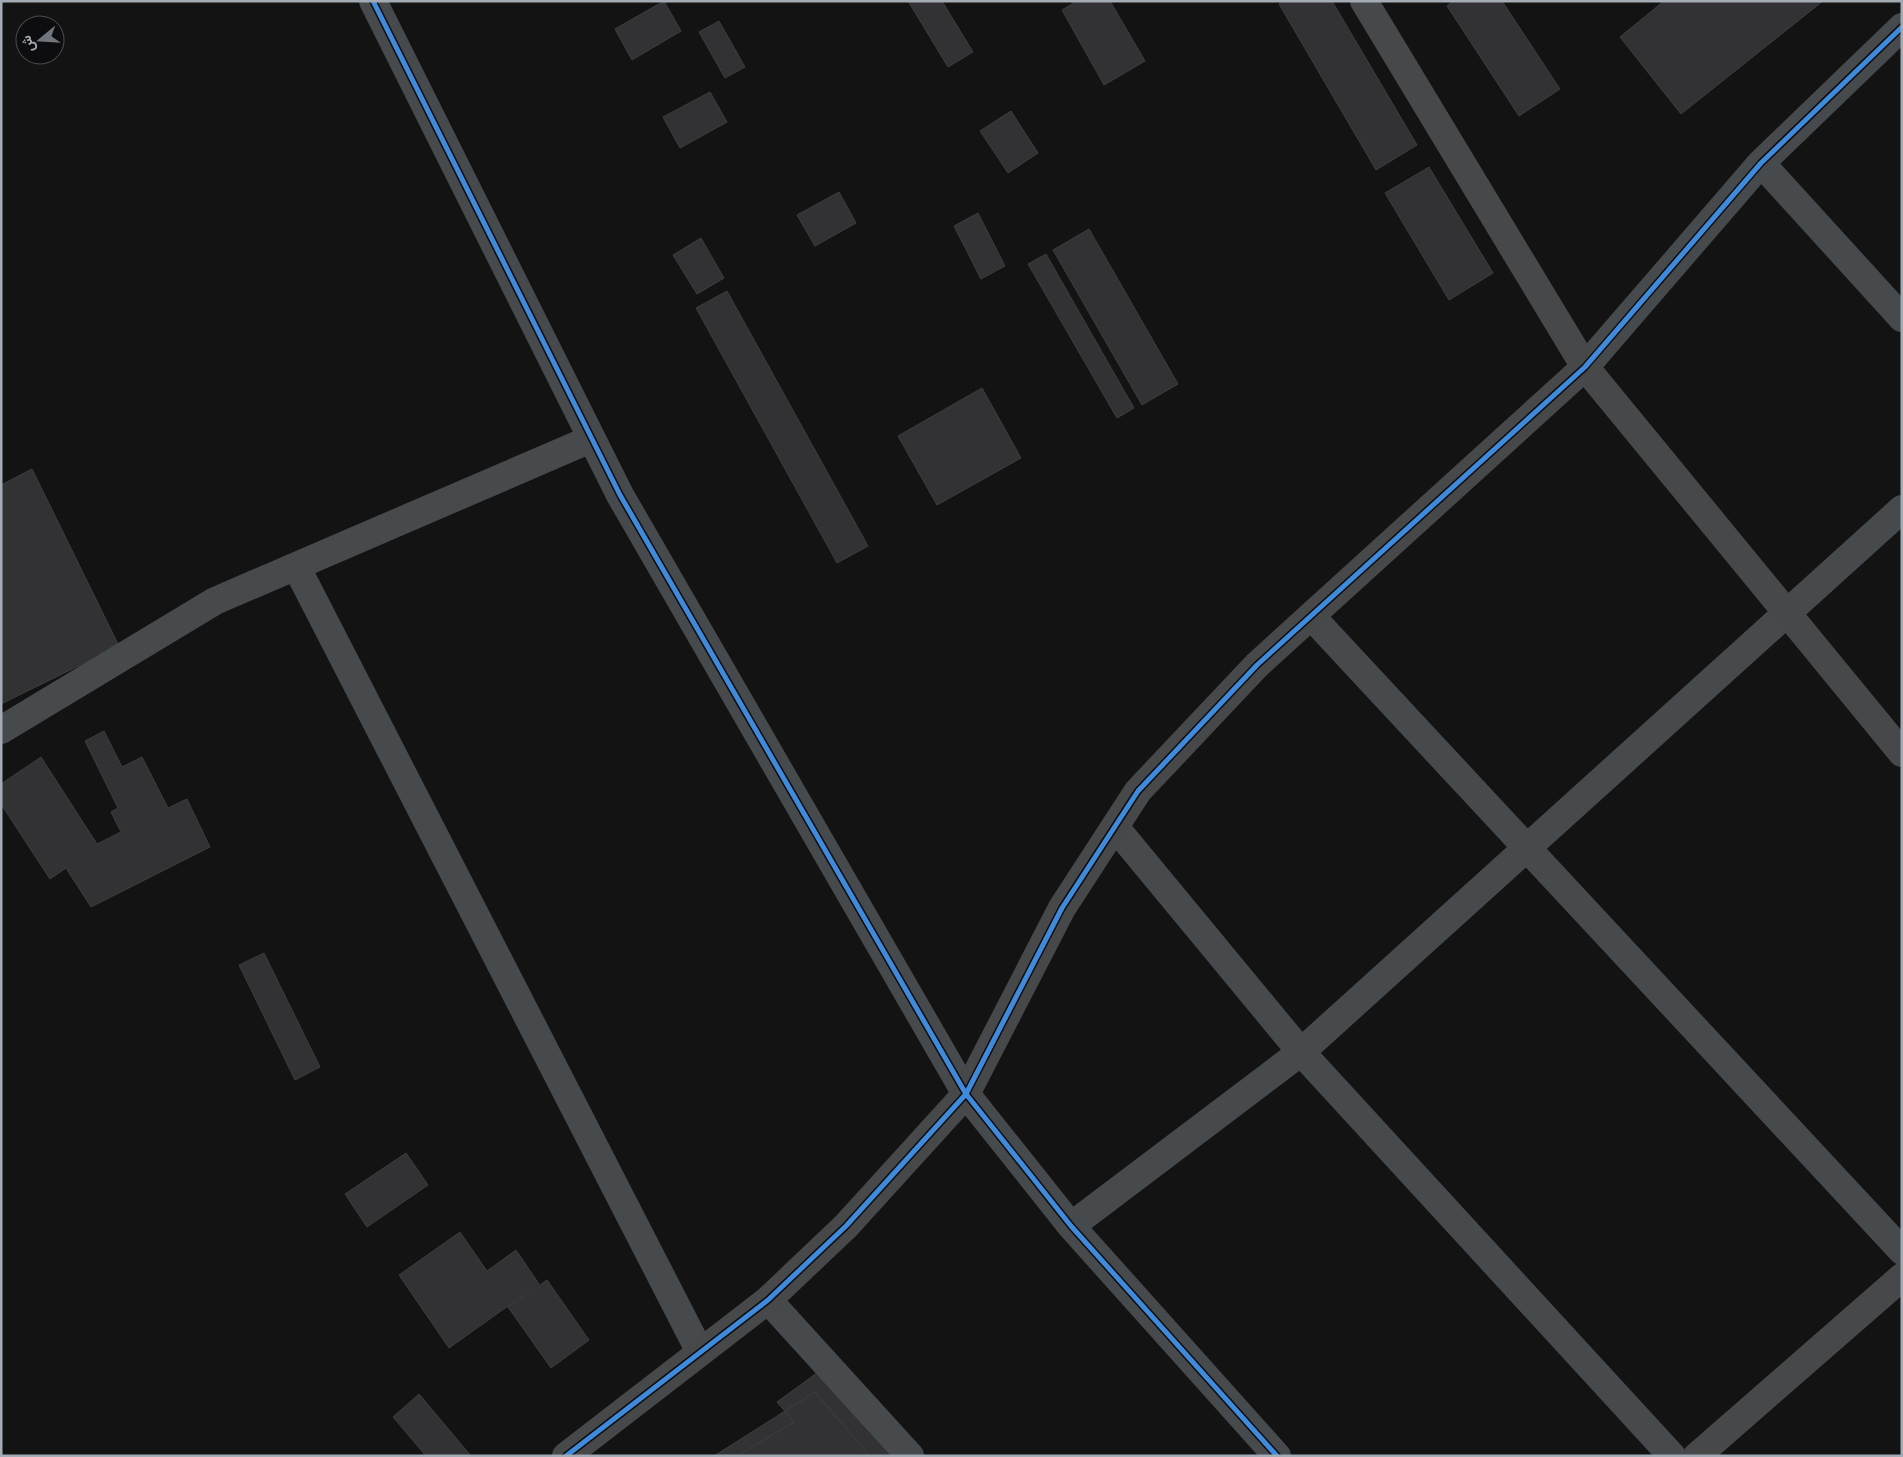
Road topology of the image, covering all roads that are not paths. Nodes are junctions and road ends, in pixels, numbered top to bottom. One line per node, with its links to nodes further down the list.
1 (373, 1): 7 (street)
2 (1364, 1): 6 (street)
3 (1902, 27): 4 (street)
4 (1760, 163): 5 (street); 6 (street)
5 (1902, 318)
6 (1585, 367): 10 (street); 11 (street)
7 (591, 438): 9 (street); 17 (street)
8 (1902, 509): 10 (street)
9 (296, 566): 12 (street); 22 (street)
10 (1786, 614): 13 (street); 15 (street)
11 (1311, 616): 14 (street); 15 (street)
12 (1, 730)
13 (1902, 753)
14 (1115, 827): 16 (street); 17 (street)
15 (1527, 848): 16 (street); 19 (street)
16 (1301, 1052): 18 (street); 26 (street)
17 (966, 1094): 18 (street); 21 (street)
18 (1071, 1226): 25 (street)
19 (1902, 1251)
20 (1902, 1277): 27 (street)
21 (768, 1300): 22 (street); 24 (street)
22 (700, 1352): 23 (street)
23 (566, 1456)
24 (910, 1456)
25 (1277, 1456)
26 (1672, 1456)
27 (1697, 1456)

